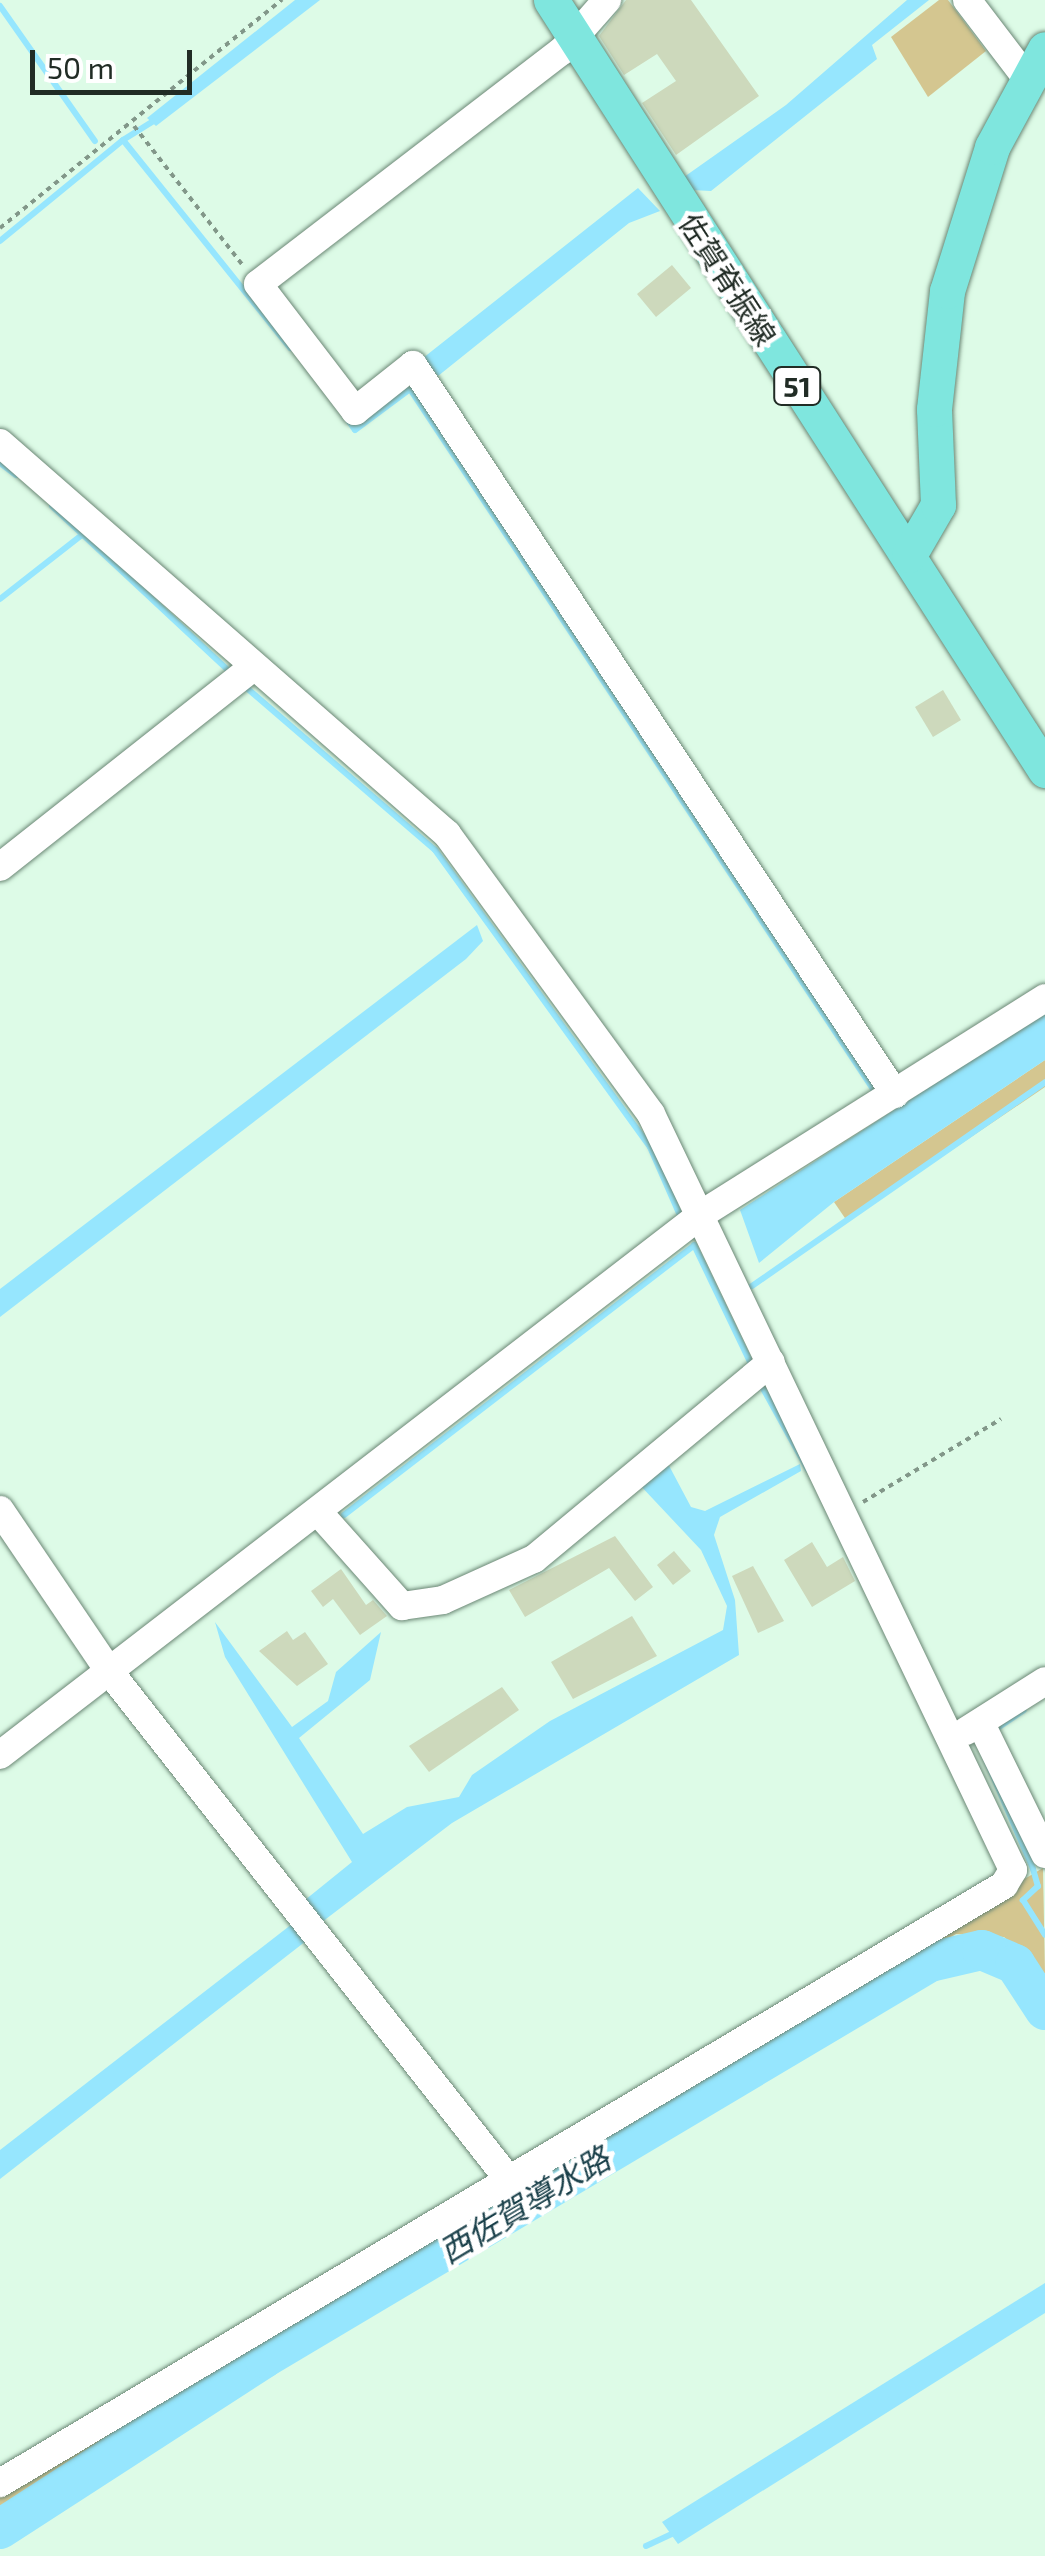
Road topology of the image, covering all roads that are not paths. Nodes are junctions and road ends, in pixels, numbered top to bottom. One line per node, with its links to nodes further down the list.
1 (551, 0): 4 (main road, 佐賀脊振線 / 51)
2 (607, 0): 4 (street)
3 (968, 0): 6 (street)
4 (574, 36): 8 (main road, 佐賀脊振線 / 51); 13 (street)
5 (1045, 49): 6 (main road)
6 (1028, 80): 8 (main road)
7 (0, 443): 9 (street)
8 (908, 555): 10 (main road, 佐賀脊振線 / 51)
9 (253, 667): 11 (street); 14 (street)
10 (1045, 770)
11 (0, 867)
12 (1045, 998): 13 (street)
13 (883, 1101): 14 (street)
14 (702, 1214): 15 (street); 17 (street)
15 (771, 1362): 17 (street); 21 (street)
16 (0, 1510): 18 (street)
17 (319, 1513): 18 (street)
18 (109, 1671): 22 (street); 24 (street)
19 (1045, 1682): 20 (street)
20 (985, 1734): 21 (street); 23 (street)
21 (954, 1737): 24 (street)
22 (0, 1755)
23 (1045, 1854)
24 (505, 2176): 25 (street)
25 (0, 2483)

